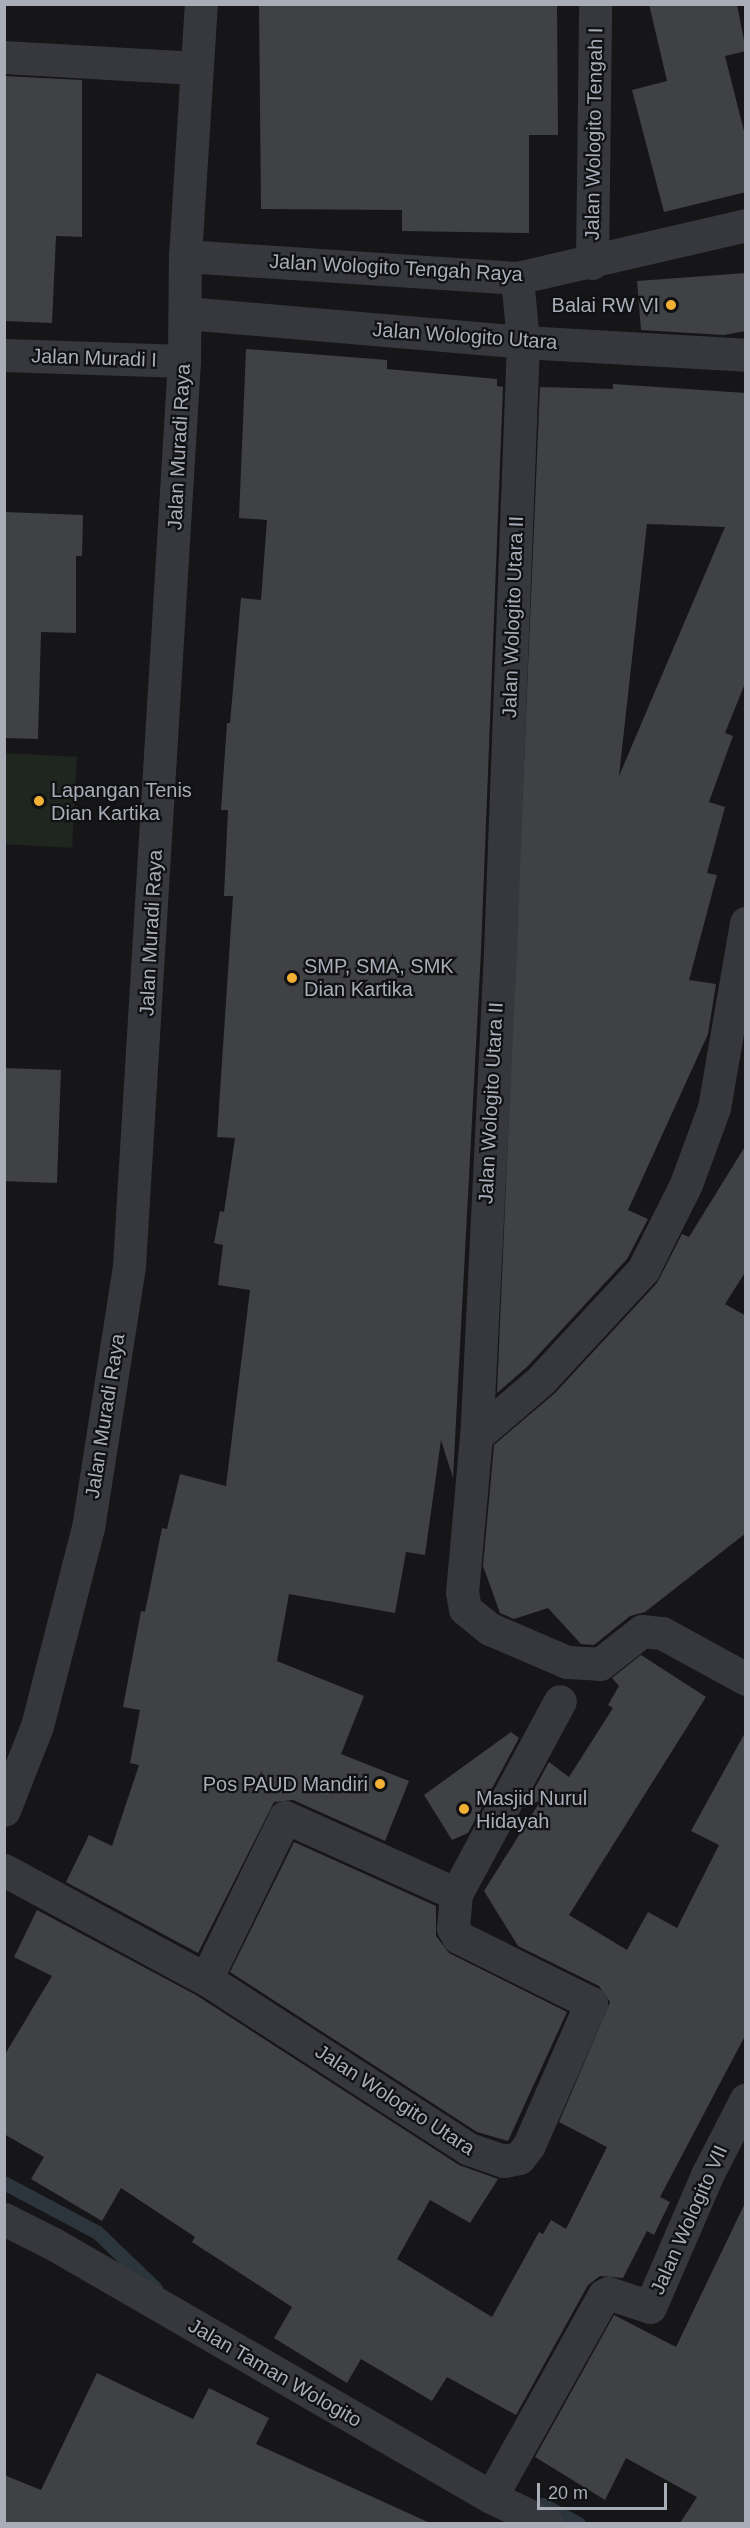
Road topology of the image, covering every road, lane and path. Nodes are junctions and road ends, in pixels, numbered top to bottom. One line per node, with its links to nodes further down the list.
1 (201, 4): 4 (street, Jalan Muradi Raya)
2 (595, 4): 7 (street, Jalan Wologito Tengah I)
3 (4, 57): 4 (street)
4 (196, 68): 6 (street, Jalan Muradi Raya)
5 (746, 225): 7 (street, Jalan Wologito Tengah Raya)
6 (185, 256): 8 (street, Jalan Wologito Tengah Raya); 9 (street, Jalan Muradi Raya)
7 (592, 263): 8 (street, Jalan Wologito Tengah Raya)
8 (517, 278): 10 (street, Jalan Wologito Utara II)
9 (186, 313): 10 (street, Jalan Wologito Utara); 13 (street, Jalan Muradi Raya)
10 (523, 342): 12 (street, Jalan Wologito Utara); 15 (street, Jalan Wologito Utara II)
11 (4, 355): 13 (street, Jalan Muradi I)
12 (746, 355)
13 (184, 361): 18 (street, Jalan Muradi Raya)
14 (746, 923): 15 (street)
15 (476, 1436): 16 (street, Jalan Wologito Utara II)
16 (744, 1674)
17 (560, 1701): 20 (street)
18 (4, 1810)
19 (4, 1870): 21 (street, Jalan Wologito Utara)
20 (456, 1894): 21 (street); 21 (street, Jalan Wologito Utara)
21 (206, 1979)
22 (746, 2099): 24 (street, Jalan Wologito VII)
23 (4, 2220): 24 (street, Jalan Taman Wologito)
24 (491, 2497): 25 (street, Jalan Taman Wologito)
25 (547, 2523)

